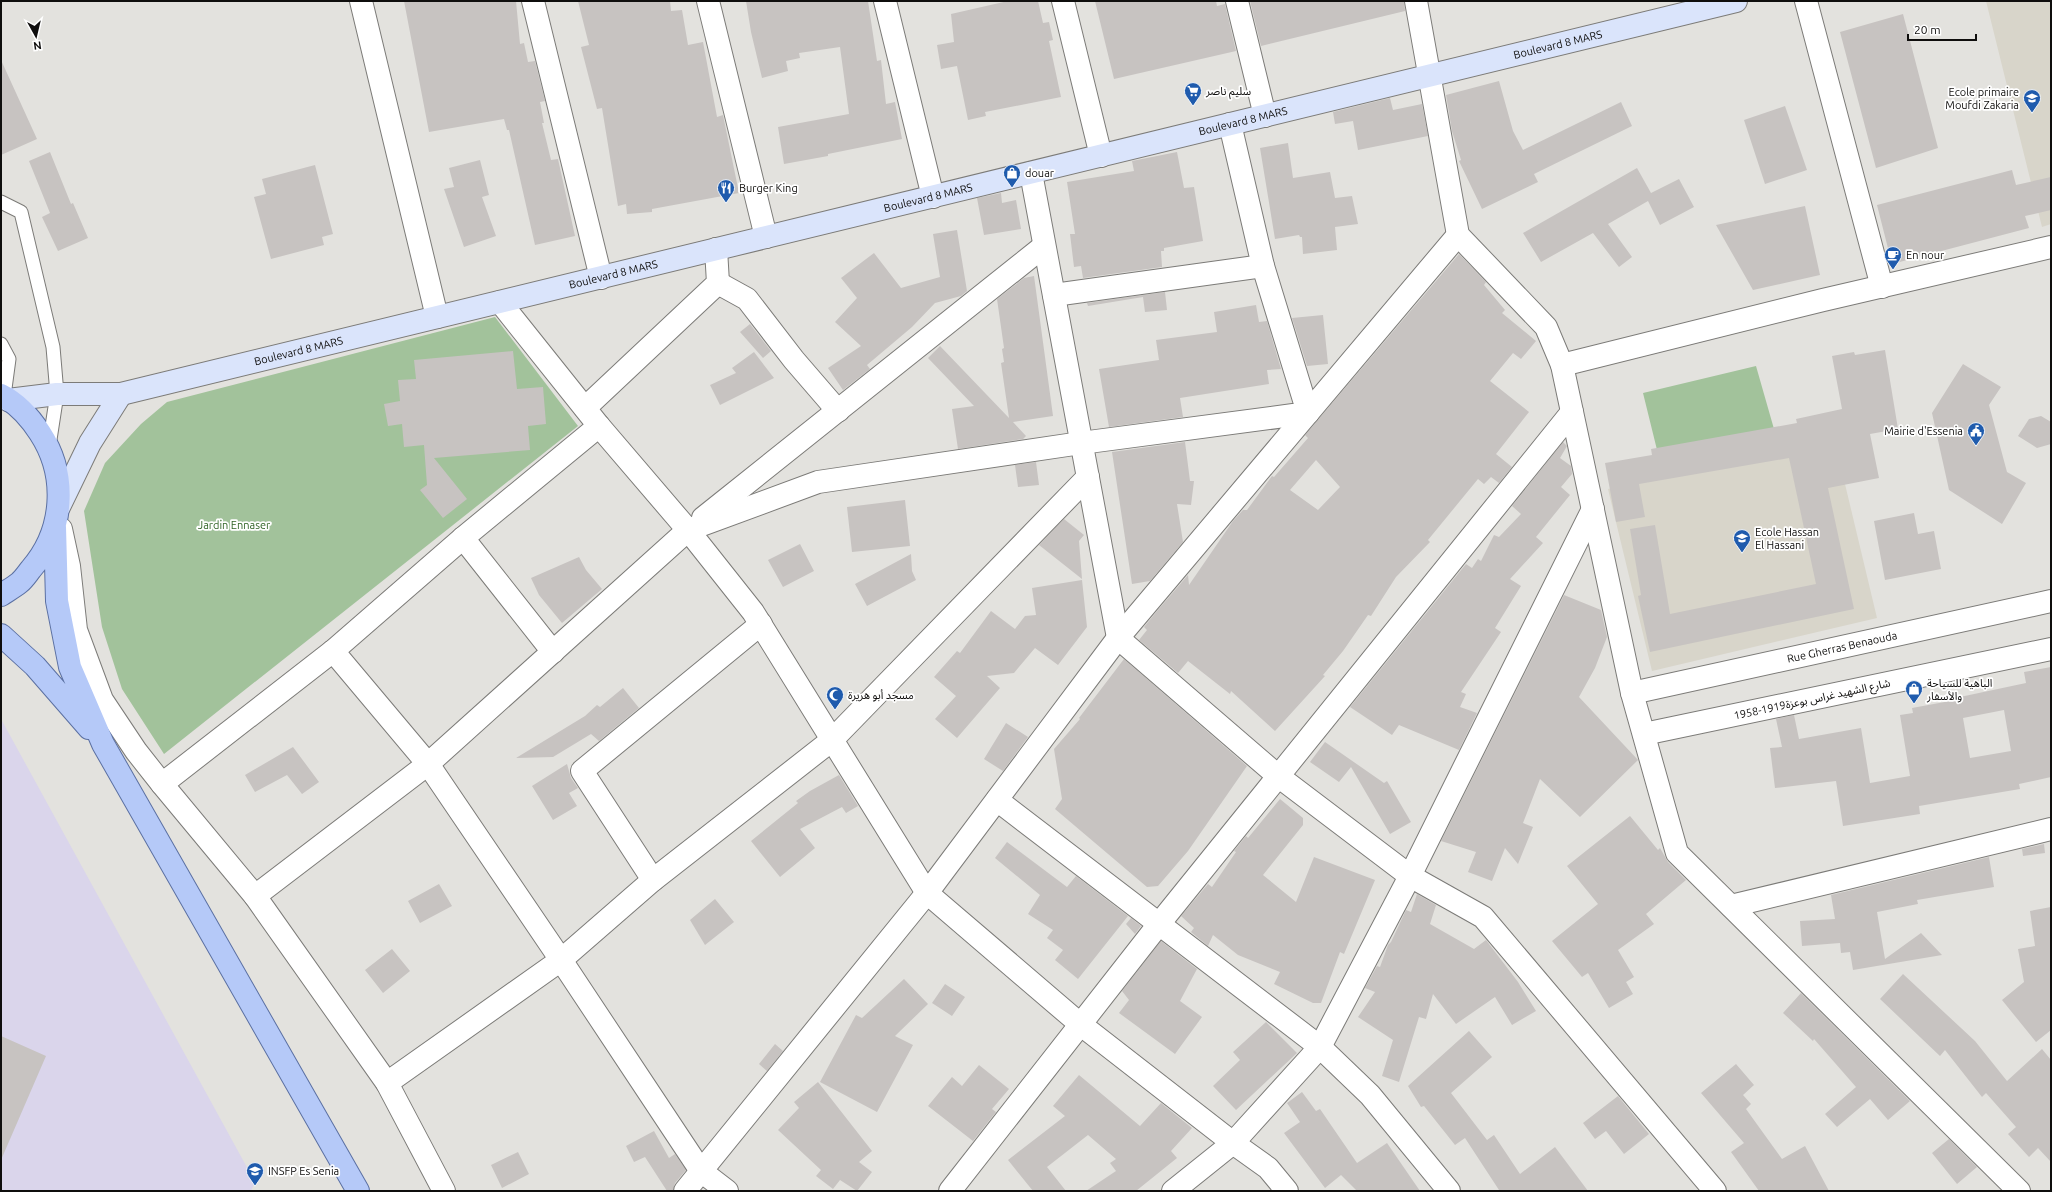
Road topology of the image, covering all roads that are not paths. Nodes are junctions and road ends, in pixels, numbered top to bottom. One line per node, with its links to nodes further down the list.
1 (361, 1): 28 (street)
2 (533, 1): 23 (street)
3 (708, 1): 18 (street)
4 (885, 1): 15 (street)
5 (1063, 1): 13 (street)
6 (1237, 1): 11 (street)
7 (1416, 1): 10 (street)
8 (1736, 1): 10 (main road, Boulevard 8 MARS)
9 (1806, 1): 25 (street)
10 (1430, 75): 11 (main road, Boulevard 8 MARS); 17 (street)
11 (1265, 116): 12 (main road, Boulevard 8 MARS)
12 (1230, 124): 13 (main road, Boulevard 8 MARS); 22 (street)
13 (1101, 156): 14 (main road, Boulevard 8 MARS)
14 (1031, 173): 15 (main road, Boulevard 8 MARS); 19 (street)
15 (933, 197): 18 (main road, Boulevard 8 MARS)
16 (1, 202): 31 (lane)
17 (1458, 235): 30 (street); 37 (street)
18 (766, 237): 21 (main road, Boulevard 8 MARS)
19 (1044, 246): 26 (street); 35 (street)
20 (2051, 247): 25 (street)
21 (716, 249): 23 (main road, Boulevard 8 MARS); 24 (street)
22 (1263, 266): 26 (street); 37 (street)
23 (601, 278): 27 (main road, Boulevard 8 MARS)
24 (718, 283): 34 (street); 35 (street)
25 (1882, 287): 30 (street)
26 (1054, 295): 39 (street)
27 (500, 302): 28 (main road, Boulevard 8 MARS); 34 (street)
28 (438, 317): 32 (main road, Boulevard 8 MARS)
29 (1, 344): 33 (lane)
30 (1562, 365): 36 (street)
31 (57, 394): 32 (main road, Boulevard 8 MARS); 33 (main road, Boulevard 8 MARS); 40 (lane)
32 (121, 394): 43 (main road)
33 (4, 397): 40 (main road)
34 (585, 408): 38 (street)
35 (838, 411): 44 (street)
36 (1572, 412): 42 (street); 59 (street)
37 (1308, 413): 39 (street); 50 (street)
38 (599, 426): 44 (street); 45 (street)
39 (1081, 443): 41 (street); 44 (street)
40 (49, 446): 43 (main road)
41 (1088, 477): 50 (street); 56 (street)
42 (1592, 510): 54 (street); 63 (street)
43 (57, 517): 46 (main road); 57 (main road); 60 (street)
44 (688, 530): 48 (street); 53 (street)
45 (464, 538): 52 (street); 53 (street)
46 (1, 595)
47 (2051, 601): 54 (street, Rue Gherras Benaouda)
48 (761, 624): 56 (street); 64 (street)
49 (1, 635): 57 (main road)
50 (1118, 638): 59 (street); 61 (street)
51 (2051, 649): 55 (street, شارع الشهيد غراس بوعزة1919-1958)
52 (333, 651): 58 (street); 60 (street)
53 (553, 652): 58 (street)
54 (1632, 693): 55 (street)
55 (1644, 734): 67 (street)
56 (832, 740): 64 (street); 65 (street)
57 (103, 744): 75 (main road)
58 (428, 764): 66 (street); 69 (street)
59 (1278, 776): 63 (street); 68 (street)
60 (162, 784): 66 (street)
61 (997, 800): 65 (street); 68 (street)
62 (2051, 829): 67 (street)
63 (1410, 876): 71 (street); 83 (street)
64 (653, 880): 69 (street)
65 (927, 893): 70 (street); 74 (street)
66 (255, 896): 72 (street)
67 (1731, 906): 84 (street)
68 (1159, 924): 70 (street); 71 (street)
69 (561, 960): 72 (street); 74 (street)
70 (1080, 1024): 73 (street); 79 (street)
71 (1320, 1047): 73 (street); 82 (street)
72 (387, 1083): 76 (street)
73 (1233, 1143): 80 (street); 81 (street)
74 (701, 1171): 77 (street); 78 (street)
75 (358, 1191)
76 (444, 1191)
77 (685, 1191)
78 (727, 1191)
79 (950, 1191)
80 (1173, 1191)
81 (1287, 1191)
82 (1449, 1191)
83 (1715, 1191)
84 (2019, 1191)

